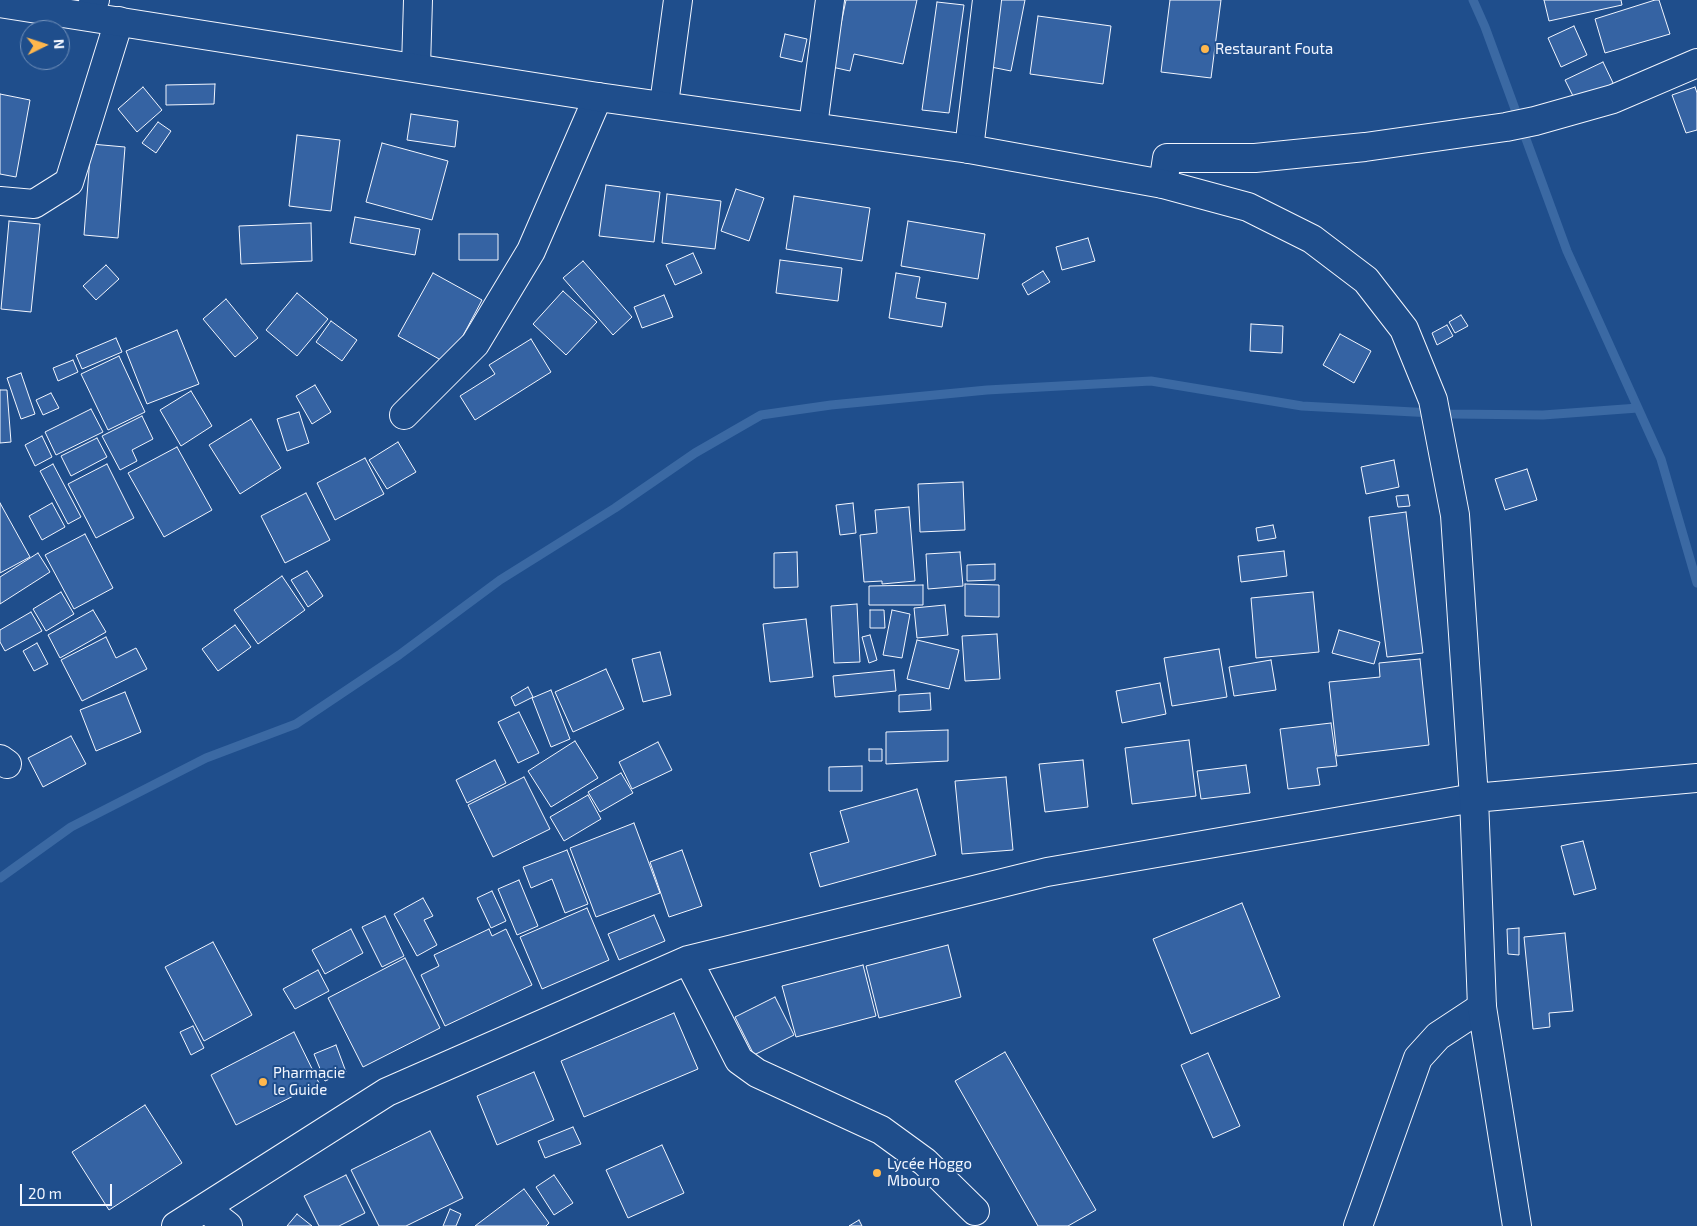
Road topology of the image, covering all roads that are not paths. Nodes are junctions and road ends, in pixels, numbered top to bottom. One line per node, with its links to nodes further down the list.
1 (418, 0): 9 (street)
2 (678, 0): 11 (street)
3 (830, 0): 12 (street)
4 (987, 0): 13 (street)
5 (0, 3): 6 (street)
6 (91, 8): 7 (street)
7 (119, 21): 9 (street); 15 (street)
8 (1697, 63): 14 (street)
9 (416, 66): 10 (street)
10 (598, 97): 11 (street); 16 (street)
11 (664, 104): 12 (street)
12 (813, 126): 13 (street)
13 (969, 149): 14 (street)
14 (1163, 184): 18 (street)
15 (0, 201)
16 (404, 416)
17 (1697, 778): 18 (street)
18 (1474, 798): 19 (street); 20 (street)
19 (688, 960): 21 (street); 22 (street)
20 (1482, 1007): 25 (street); 26 (street)
21 (205, 1208): 23 (street); 24 (street)
22 (975, 1210)
23 (176, 1226)
24 (228, 1226)
25 (1358, 1226)
26 (1517, 1226)

